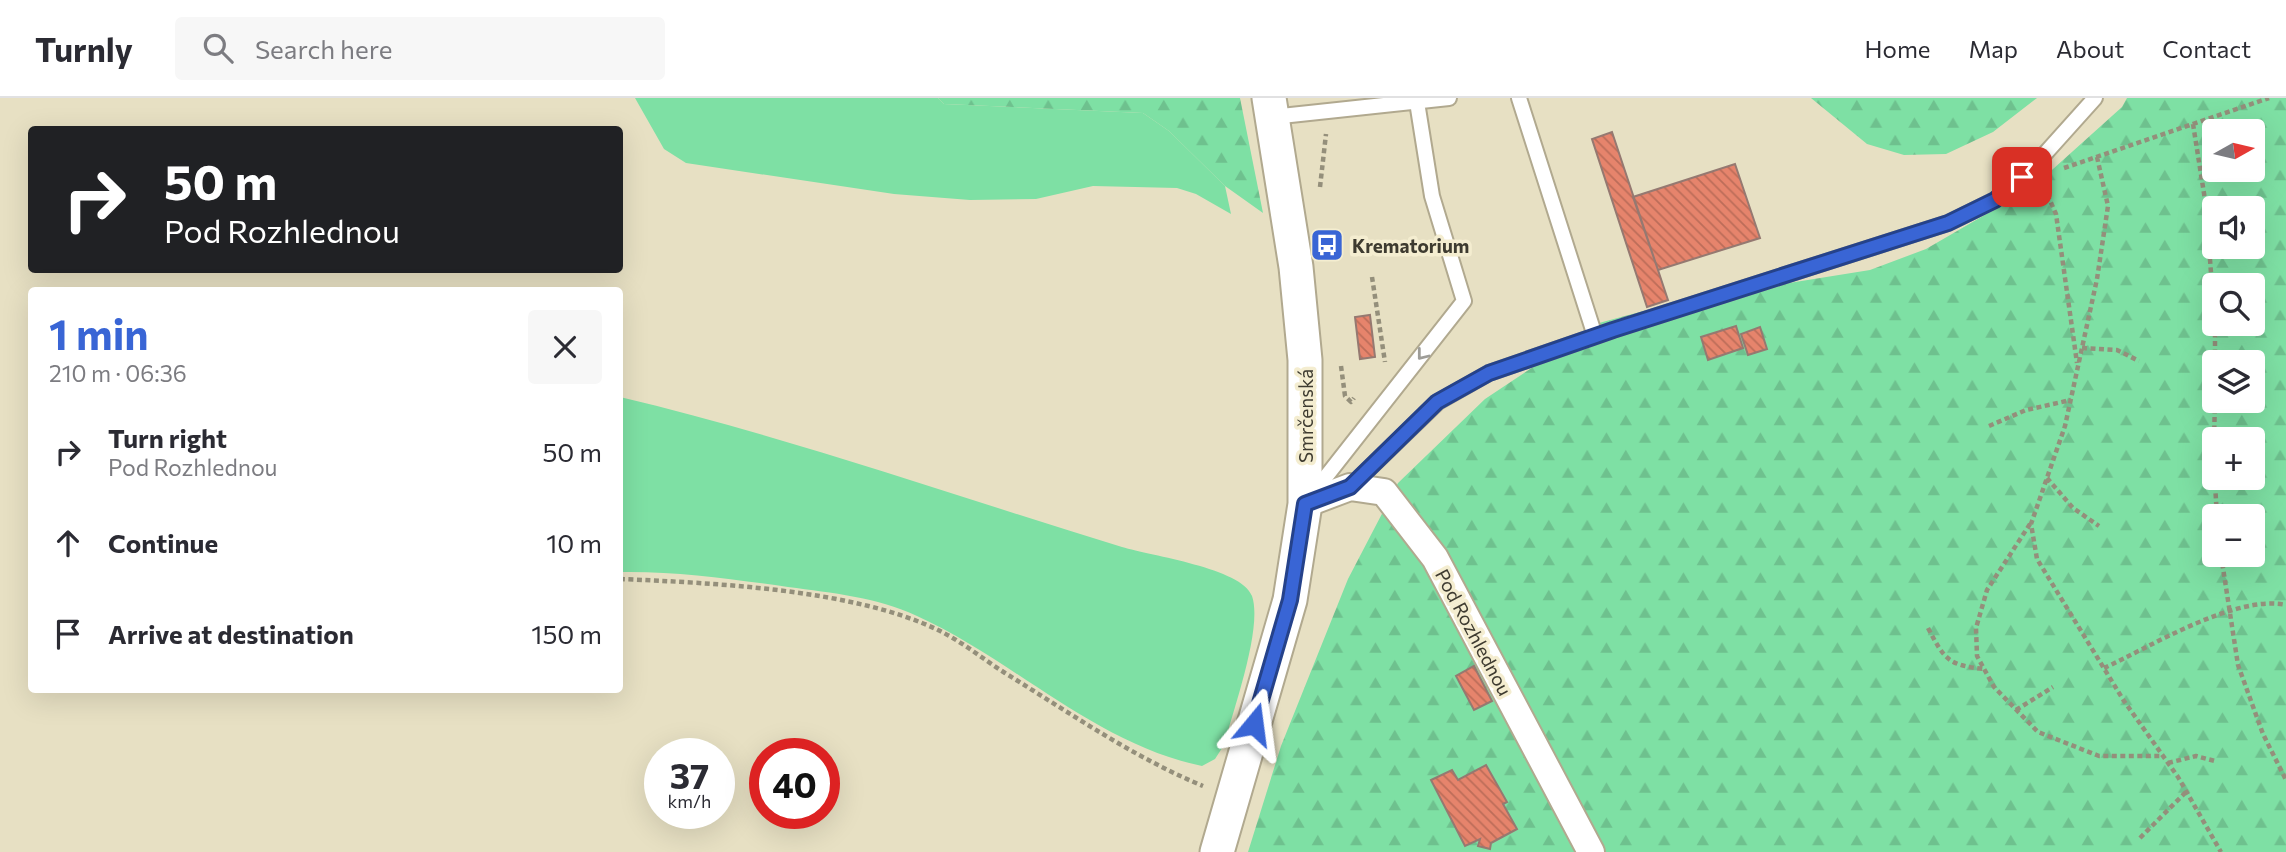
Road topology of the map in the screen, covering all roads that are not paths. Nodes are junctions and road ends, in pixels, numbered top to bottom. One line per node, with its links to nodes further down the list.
1 (1448, 98): 4 (lane)
2 (1520, 98): 6 (lane)
3 (2095, 98): 6 (lane)
4 (1418, 102): 5 (lane); 8 (lane, one-way to 8)
5 (1271, 108): 8 (street, Smrčenská)
6 (1595, 337): 7 (lane)
7 (1350, 487): 8 (street, Pod Rozhlednou); 10 (street, Pod Rozhlednou)
8 (1305, 504): 9 (street, Smrčenská)
9 (1217, 852)
10 (1591, 852)

